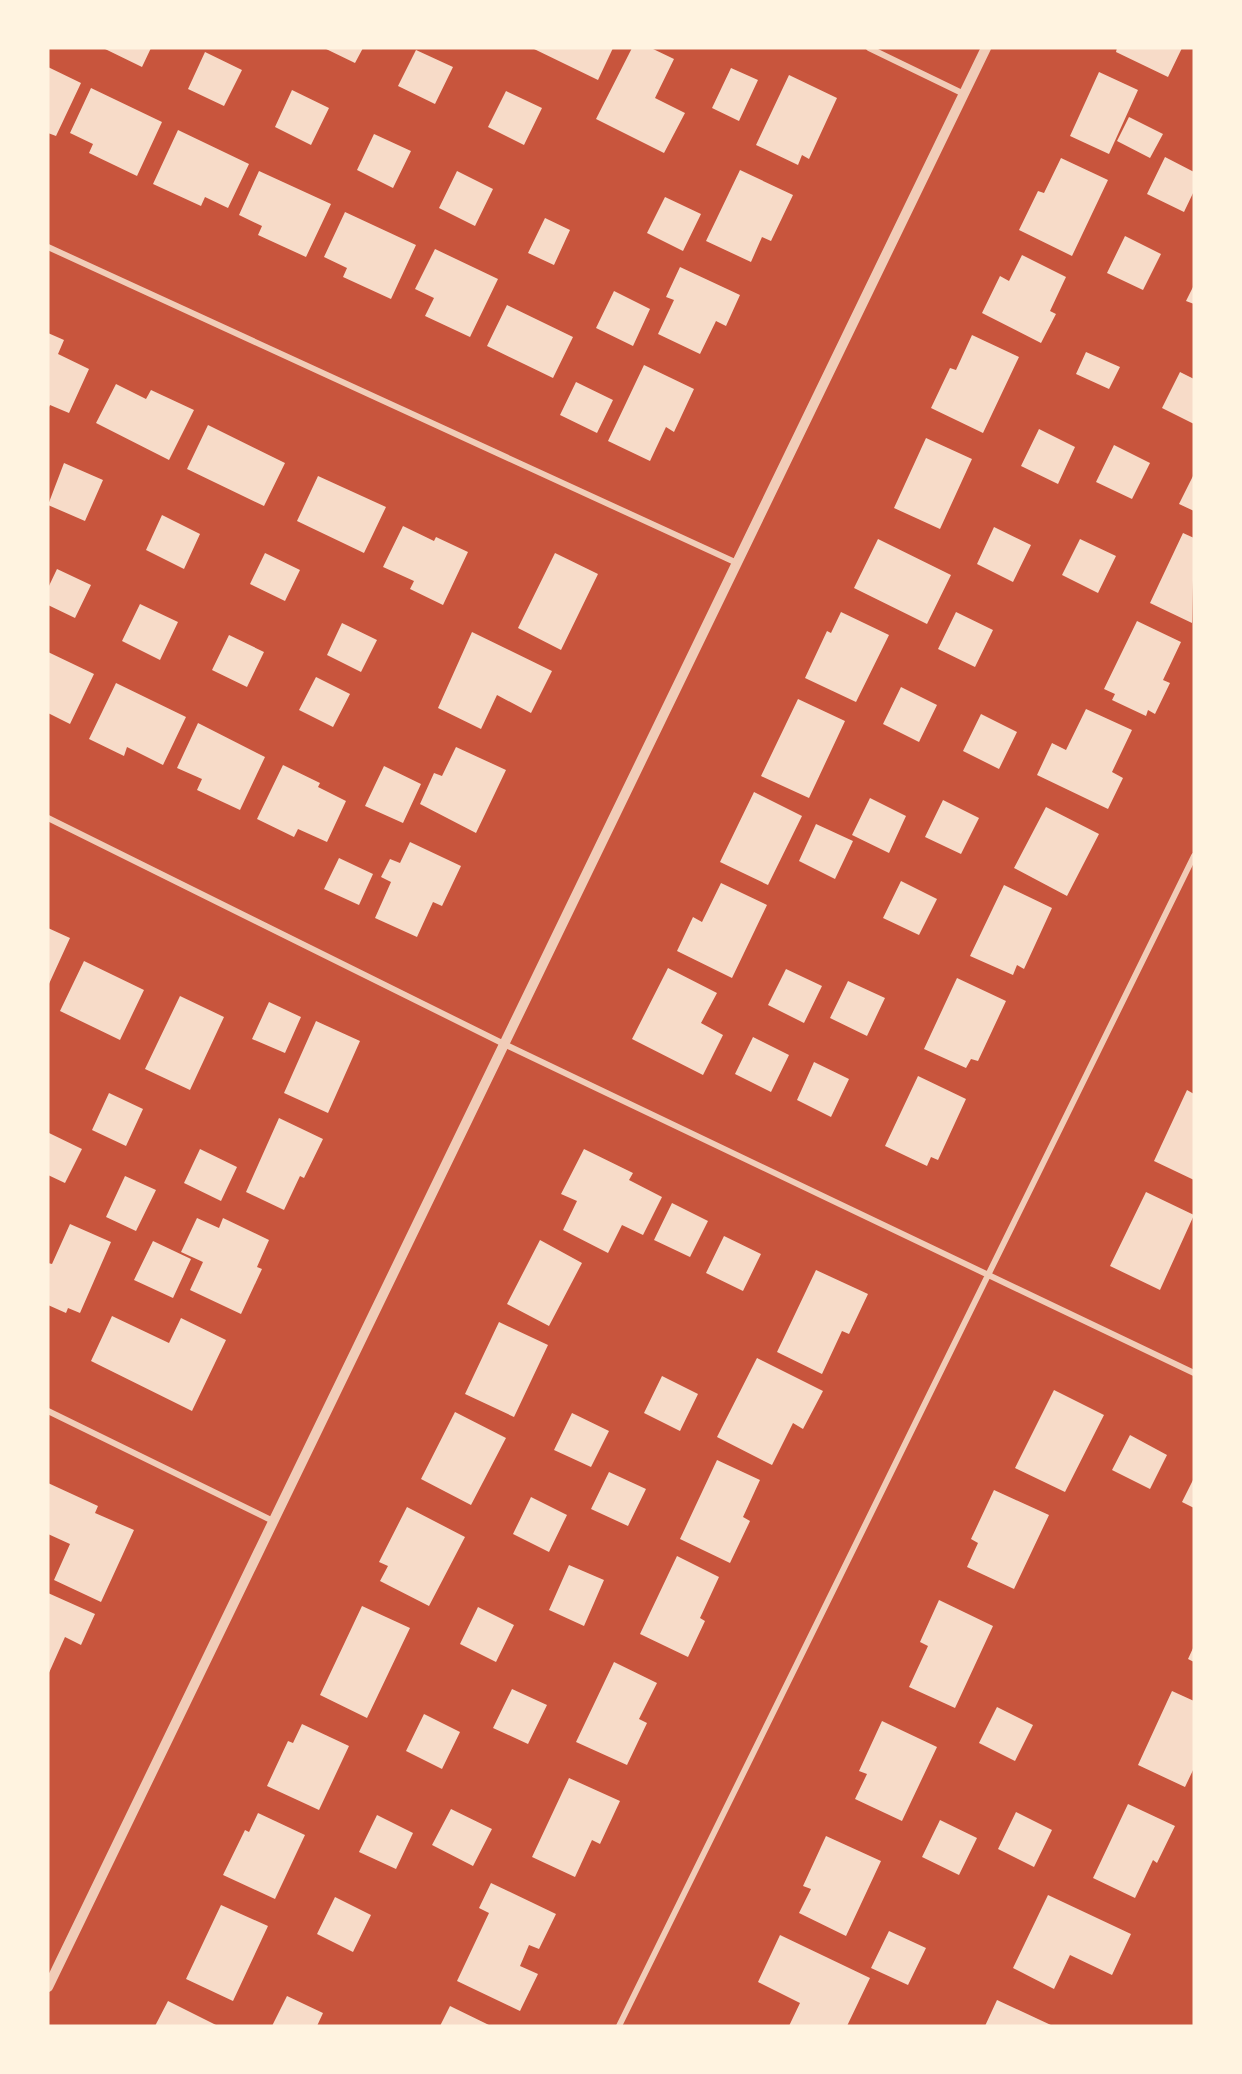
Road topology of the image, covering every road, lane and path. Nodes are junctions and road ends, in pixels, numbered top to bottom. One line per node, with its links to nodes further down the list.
1 (869, 48): 3 (street)
2 (986, 48): 3 (street)
3 (964, 94): 5 (street)
4 (48, 247): 5 (street)
5 (737, 563): 8 (street)
6 (48, 818): 8 (street)
7 (1194, 856): 9 (street)
8 (504, 1044): 9 (street); 12 (street)
9 (987, 1274): 10 (street); 14 (street)
10 (1194, 1373)
11 (48, 1411): 12 (street)
12 (273, 1521): 13 (street)
13 (48, 1987)
14 (619, 2026)

